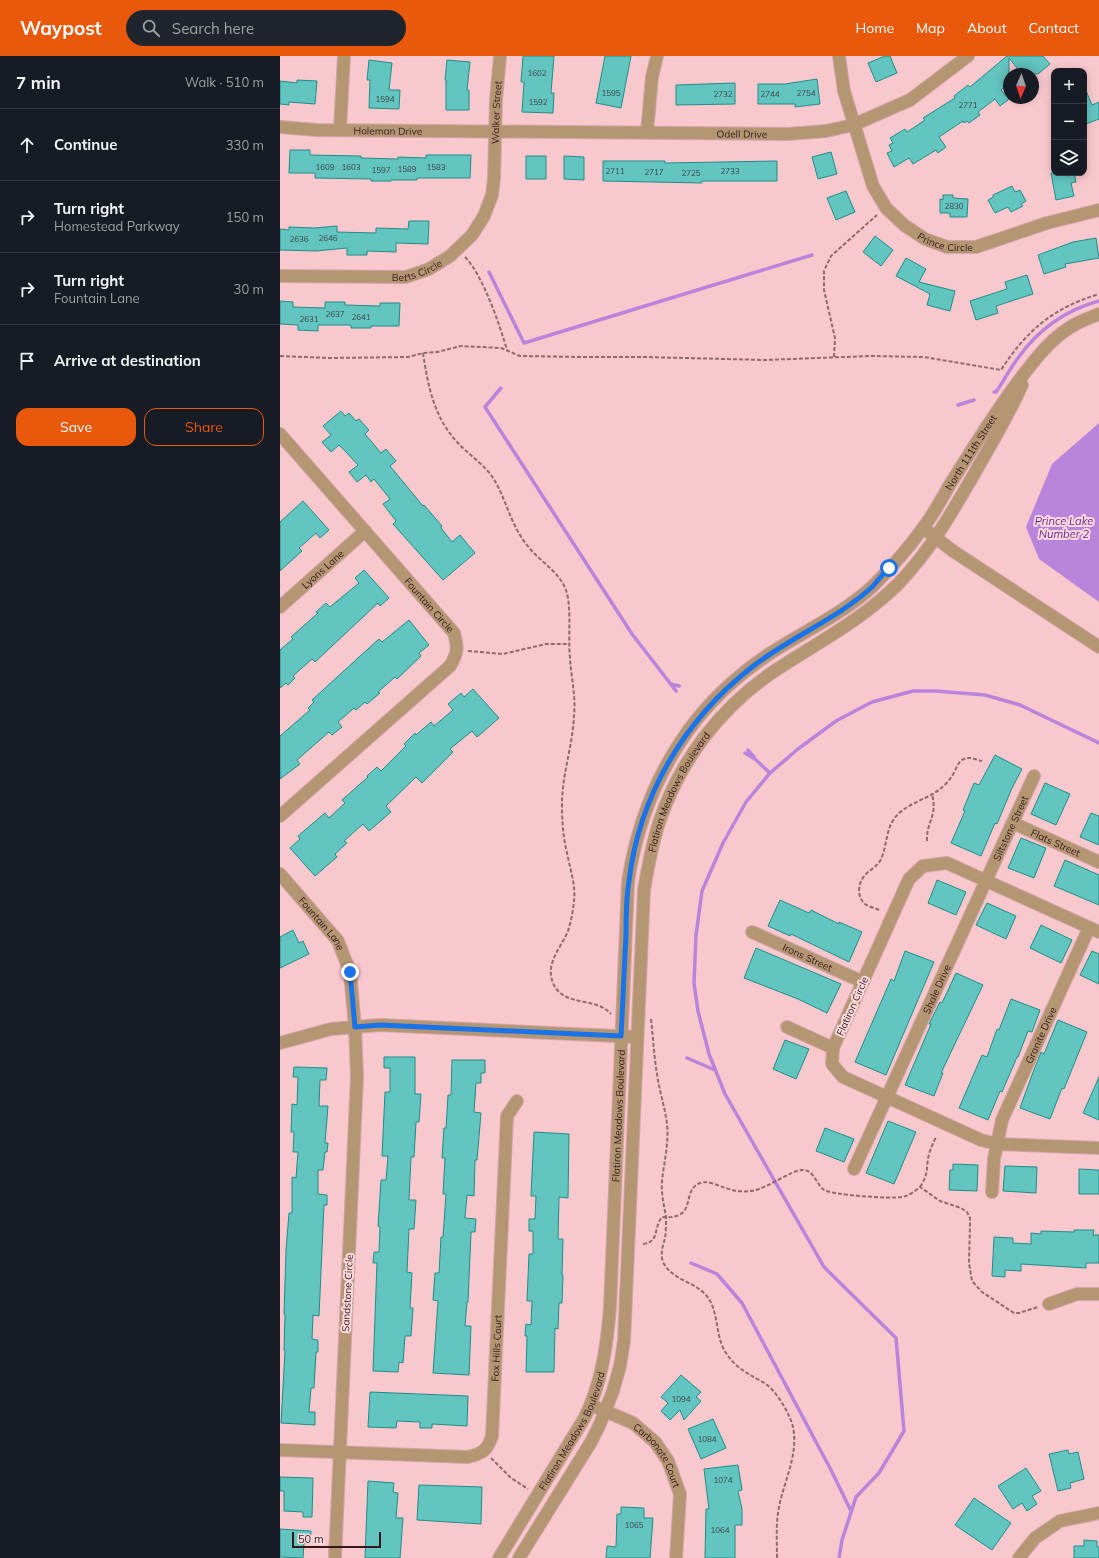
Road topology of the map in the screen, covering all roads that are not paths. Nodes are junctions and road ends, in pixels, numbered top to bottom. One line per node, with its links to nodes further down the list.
1 (344, 56): 8 (street)
2 (500, 56): 9 (street, Walker Street)
3 (656, 56): 10 (street)
4 (839, 56): 6 (street, Prince Circle)
5 (968, 56): 6 (street, Odell Drive)
6 (853, 125): 10 (street, Odell Drive); 12 (street, Prince Circle)
7 (280, 127): 8 (street, Holeman Drive)
8 (340, 129): 9 (street, Holeman Drive)
9 (495, 131): 10 (street, Odell Drive); 11 (street, Walker Street)
10 (647, 132)
11 (494, 169): 13 (street, Betts Circle)
12 (1099, 210)
13 (280, 276)
14 (1099, 314): 15 (street, North 111th Street)
15 (1030, 366): 17 (street, North 111th Street); 19 (street, North 111th Street)
16 (280, 434): 18 (street, Fountain Circle)
17 (923, 528): 19 (street); 33 (street, Flatiron Meadows Boulevard)
18 (365, 531): 20 (street, Lyons Lane); 23 (street, Fountain Circle)
19 (936, 538): 21 (street); 34 (street, Flatiron Meadows Boulevard)
20 (280, 607)
21 (1099, 647)
22 (1034, 776): 24 (street, Siltstone Street)
23 (280, 816)
24 (1013, 823): 25 (street, Flats Street); 27 (street, Siltstone Street)
25 (1099, 862)
26 (280, 874): 31 (street, Fountain Lane)
27 (986, 880): 28 (street, Flatiron Circle); 30 (street, Flatiron Circle); 37 (street, Shale Drive)
28 (1094, 930): 39 (street, Granite Drive)
29 (752, 932): 30 (street, Irons Street)
30 (863, 982): 36 (street, Flatiron Circle)
31 (355, 1027): 33 (street); 35 (street); 48 (street, Sandstone Circle)
32 (787, 1027): 36 (street)
33 (621, 1036): 34 (street); 45 (street, Flatiron Meadows Boulevard)
34 (637, 1037): 46 (street, Flatiron Meadows Boulevard)
35 (280, 1043)
36 (833, 1048): 37 (street, Flatiron Circle)
37 (887, 1097): 39 (street, Flatiron Circle); 41 (street, Shale Drive)
38 (517, 1101): 48 (street, Fox Hills Court)
39 (997, 1144): 40 (street, Flatiron Circle); 42 (street, Granite Drive)
40 (1099, 1148)
41 (854, 1169)
42 (992, 1192)
43 (1099, 1294): 44 (street)
44 (1049, 1304)
45 (591, 1405): 46 (street, Carbonate Court); 51 (street, Flatiron Meadows Boulevard)
46 (606, 1411): 52 (street, Flatiron Meadows Boulevard); 53 (street, Carbonate Court)
47 (280, 1450): 48 (street)
48 (340, 1452): 50 (street, Sandstone Circle)
49 (1099, 1513): 54 (street)
50 (335, 1558)
51 (499, 1558)
52 (519, 1558)
53 (676, 1558)
54 (1019, 1558)

